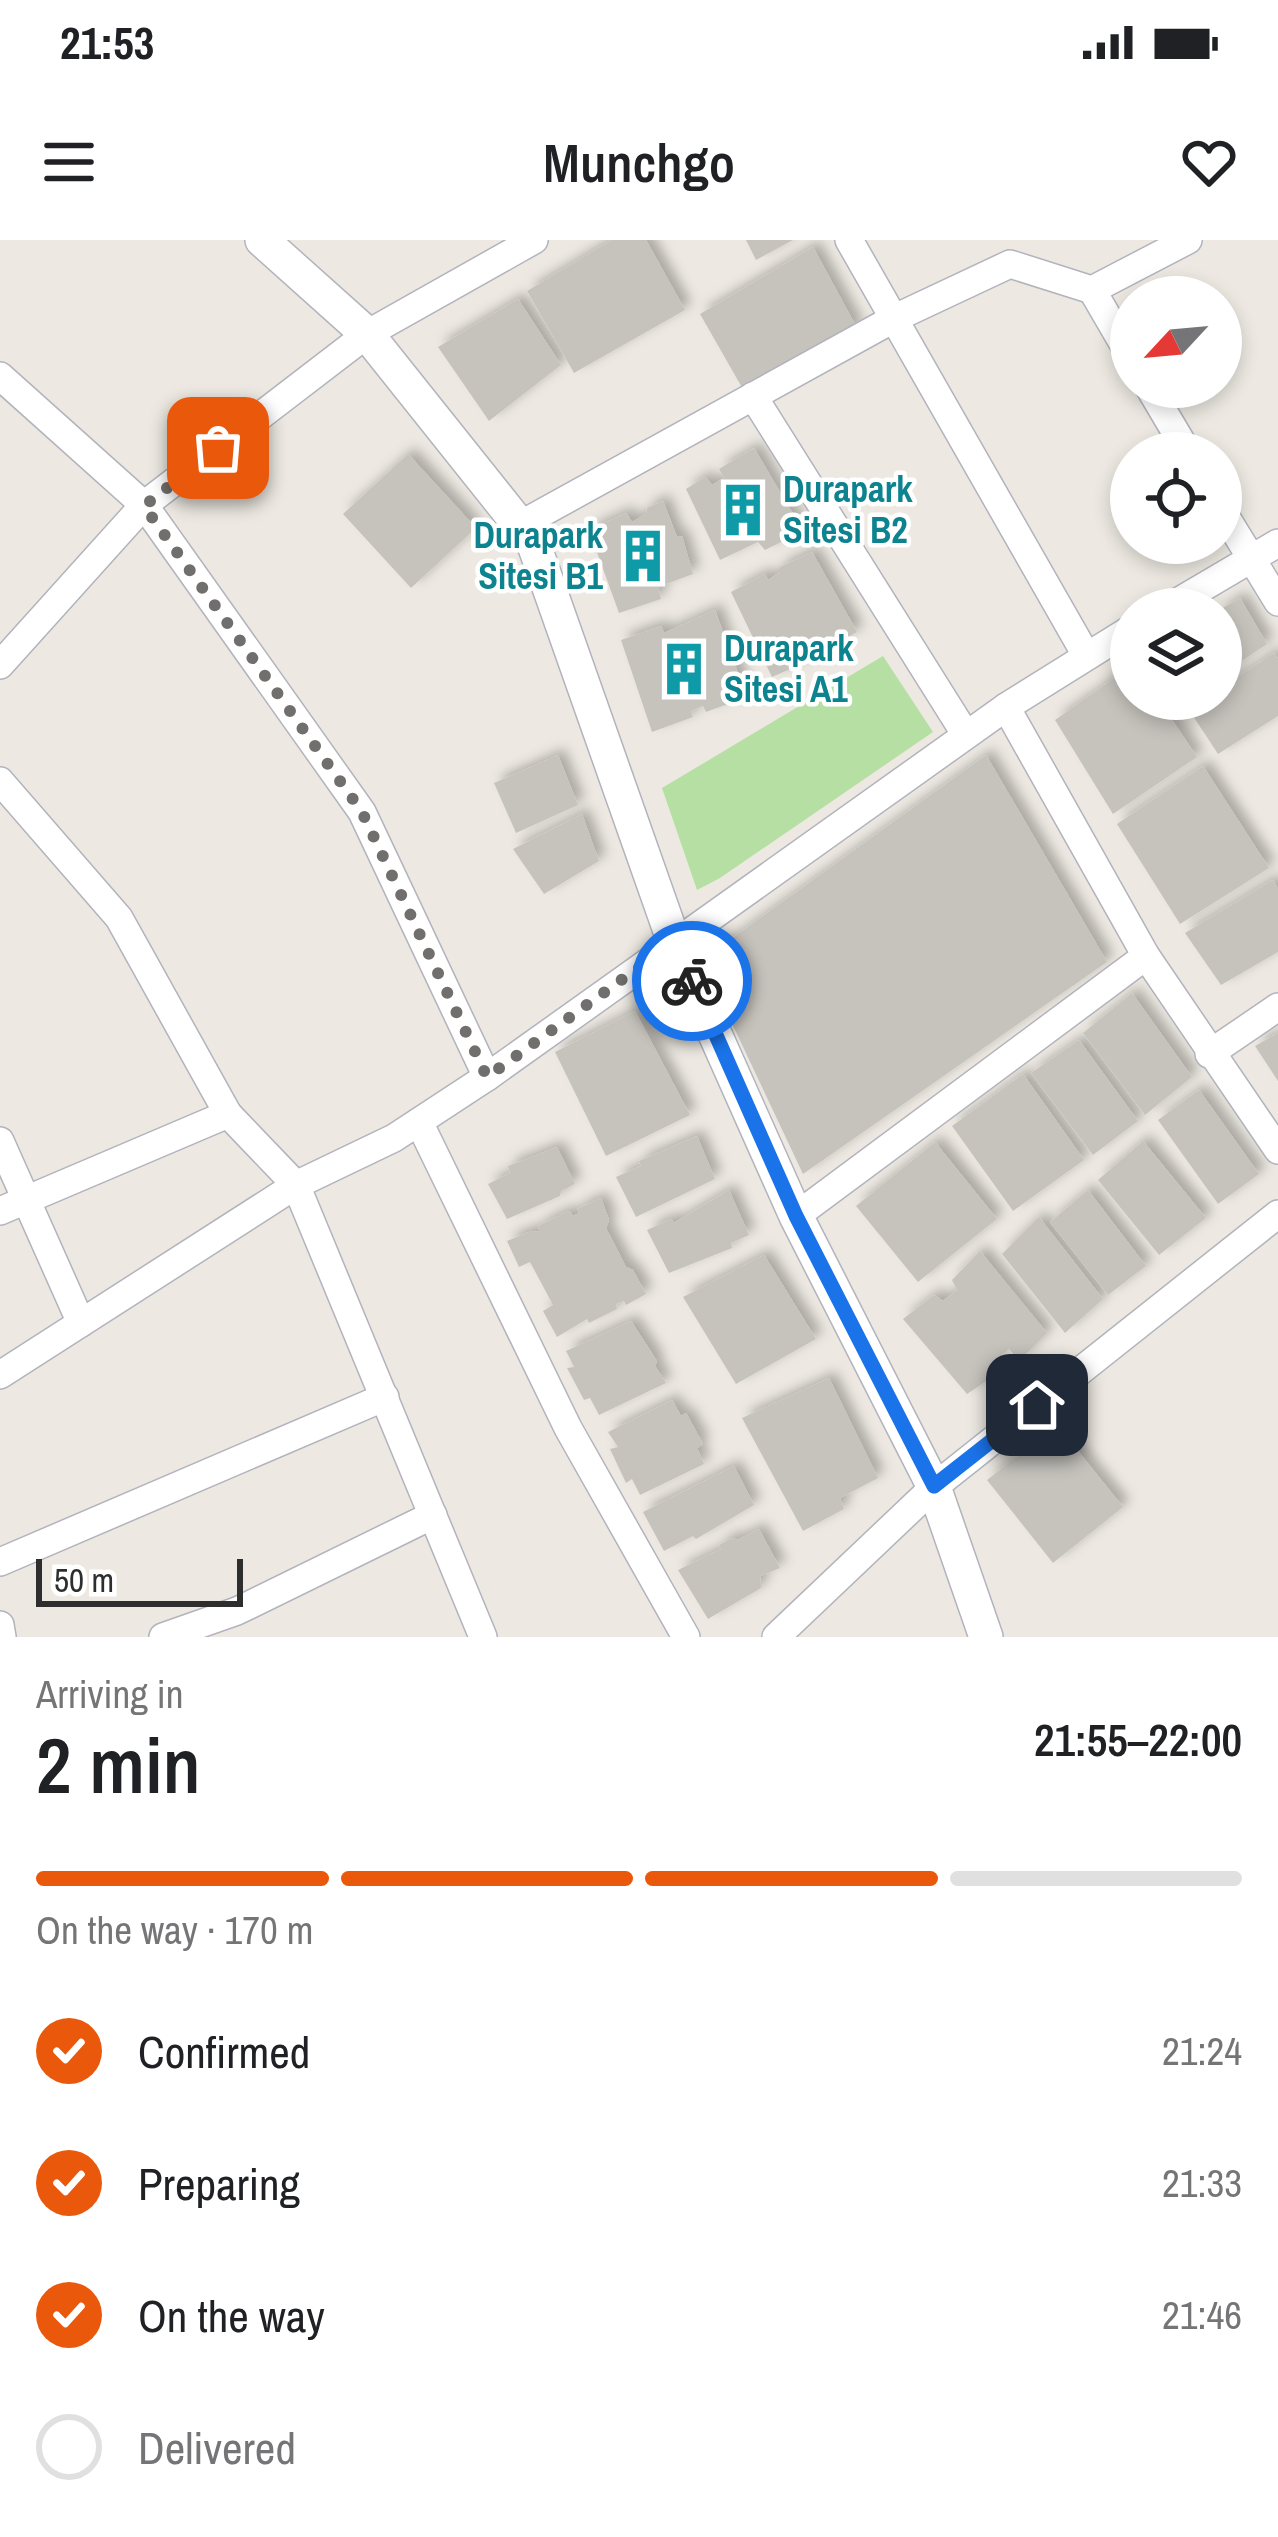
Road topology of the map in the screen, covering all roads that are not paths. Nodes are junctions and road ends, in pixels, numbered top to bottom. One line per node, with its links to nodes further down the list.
1 (262, 240): 8 (street)
2 (534, 240): 8 (street)
3 (849, 240): 6 (street)
4 (1188, 240): 5 (street)
5 (1092, 290): 6 (street); 7 (street)
6 (895, 318): 10 (street); 19 (street)
7 (1110, 321)
8 (367, 334): 11 (street); 12 (street)
9 (0, 376): 11 (street)
10 (752, 396): 12 (street); 22 (street)
11 (144, 506): 20 (street); 28 (street)
12 (520, 526): 24 (street)
13 (1278, 543): 15 (street)
14 (1242, 545): 15 (street)
15 (1251, 560): 16 (street); 17 (street)
16 (1202, 588)
17 (1278, 602)
18 (1110, 641): 19 (street)
19 (1086, 655): 21 (street)
20 (0, 665)
21 (1006, 707): 22 (street); 25 (street)
22 (966, 735): 24 (street)
23 (0, 781): 29 (street)
24 (674, 942): 28 (street); 36 (street)
25 (1146, 956): 27 (street); 36 (street)
26 (1278, 1007): 27 (street)
27 (1209, 1054): 32 (street)
28 (487, 1077): 30 (street)
29 (227, 1114): 33 (street); 34 (street)
30 (419, 1122): 33 (street); 48 (street)
31 (0, 1141): 34 (street)
32 (1278, 1150)
33 (296, 1185): 37 (street); 39 (street)
34 (13, 1206): 37 (street)
35 (1278, 1214): 40 (street)
36 (796, 1216): 40 (street)
37 (81, 1323): 38 (street)
38 (0, 1376)
39 (385, 1397): 41 (street); 42 (street)
40 (934, 1486): 49 (street); 50 (street)
41 (433, 1515): 43 (street); 47 (street)
42 (0, 1562)
43 (240, 1624): 46 (street)
44 (0, 1625): 45 (street)
45 (2, 1637)
46 (163, 1637)
47 (483, 1637)
48 (686, 1637)
49 (776, 1637)
50 (986, 1637)

